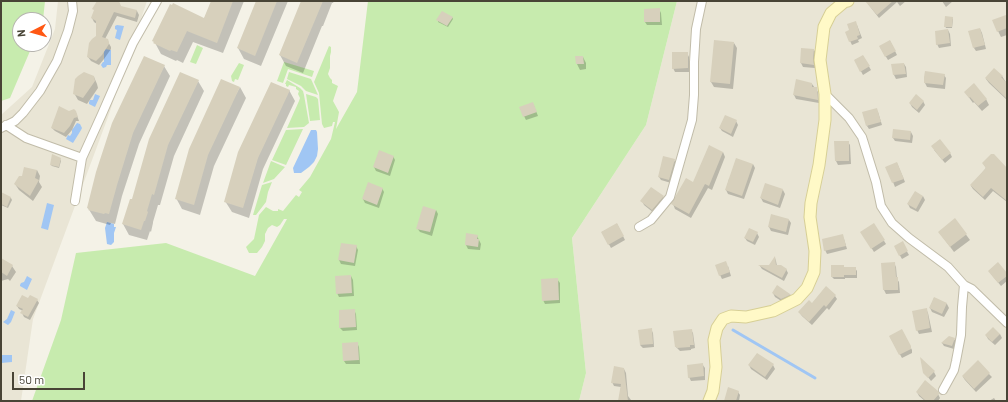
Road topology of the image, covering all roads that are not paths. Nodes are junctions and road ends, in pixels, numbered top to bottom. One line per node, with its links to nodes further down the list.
1 (72, 1): 6 (street)
2 (158, 1): 7 (street)
3 (702, 1): 9 (street)
4 (848, 1): 5 (street)
5 (825, 94): 10 (street); 13 (street)
6 (4, 126): 7 (street)
7 (82, 158): 8 (street)
8 (75, 201)
9 (639, 227)
10 (964, 285): 11 (street); 12 (street)
11 (1007, 323)
12 (943, 390)
13 (709, 401)

